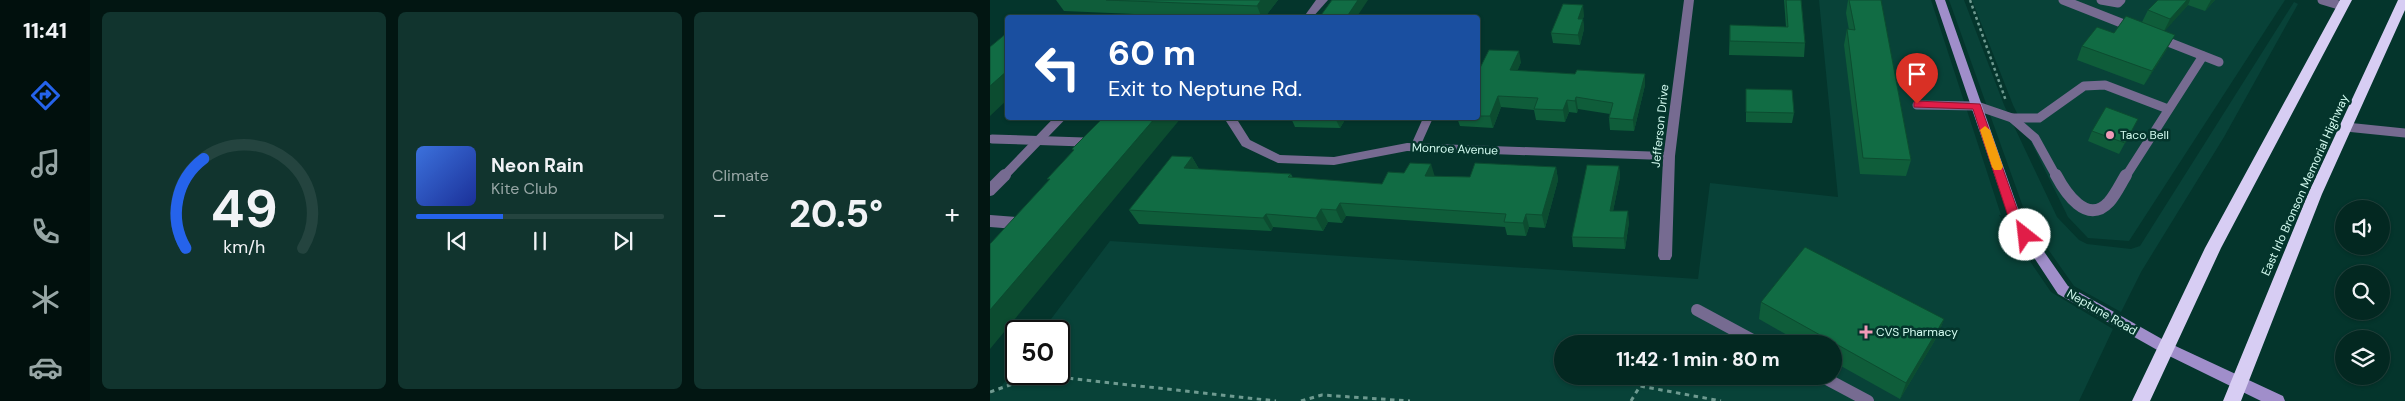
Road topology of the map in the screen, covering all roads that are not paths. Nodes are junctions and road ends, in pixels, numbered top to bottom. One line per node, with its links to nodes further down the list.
1 (1323, 0): 10 (street)
2 (1688, 0): 26 (street, Jefferson Drive)
3 (1940, 0): 14 (main road, Neptune Road)
4 (2063, 0): 11 (lane)
5 (2101, 0): 6 (lane)
6 (2121, 0)
7 (2322, 0): 9 (lane)
8 (2402, 2): 20 (highway, East Irlo Bronson Memorial Highway)
9 (2344, 3): 33 (highway)
10 (1309, 15)
11 (2203, 56): 12 (lane); 15 (lane)
12 (2219, 62)
13 (1917, 104): 14 (lane)
14 (1977, 106): 16 (lane); 33 (main road, Neptune Road)
15 (2168, 109): 16 (lane); 16 (lane)
16 (2011, 113)
17 (1058, 120): 23 (lane)
18 (1233, 120): 25 (street, Monroe Avenue)
19 (1427, 120): 25 (lane)
20 (2346, 127): 21 (lane); 35 (highway, East Irlo Bronson Memorial Highway)
21 (2405, 133)
22 (992, 139): 23 (lane)
23 (1038, 140): 24 (lane); 27 (lane)
24 (1084, 142)
25 (1416, 147): 26 (street, Monroe Avenue)
26 (1669, 156): 30 (street, Jefferson Drive)
27 (990, 190)
28 (990, 222): 29 (lane)
29 (1016, 223)
30 (1665, 256)
31 (1697, 310): 32 (lane)
32 (1743, 335)
33 (2164, 347): 35 (main road, Neptune Road); 37 (highway)
34 (1838, 385): 36 (lane)
35 (2234, 392): 38 (main road, Neptune Road)
36 (1868, 401)
37 (2141, 401)
38 (2277, 401)

